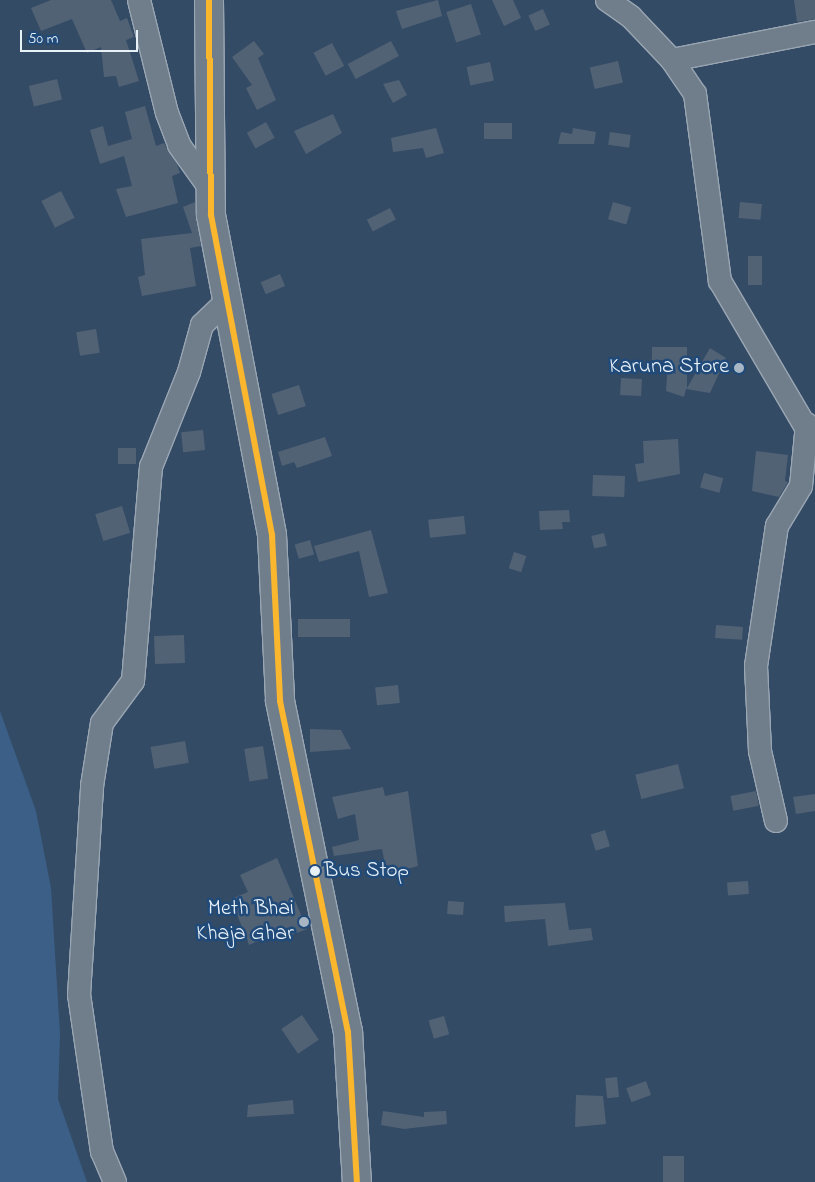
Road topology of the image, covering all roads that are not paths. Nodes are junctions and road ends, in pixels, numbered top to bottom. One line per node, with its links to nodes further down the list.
1 (139, 0): 6 (street)
2 (209, 0): 6 (main road)
3 (606, 0): 5 (street)
4 (815, 32): 5 (street)
5 (672, 60): 8 (street)
6 (209, 187): 7 (main road)
7 (226, 302): 10 (street); 11 (main road)
8 (811, 433): 9 (street)
9 (776, 822)
10 (114, 1182)
11 (357, 1182)

